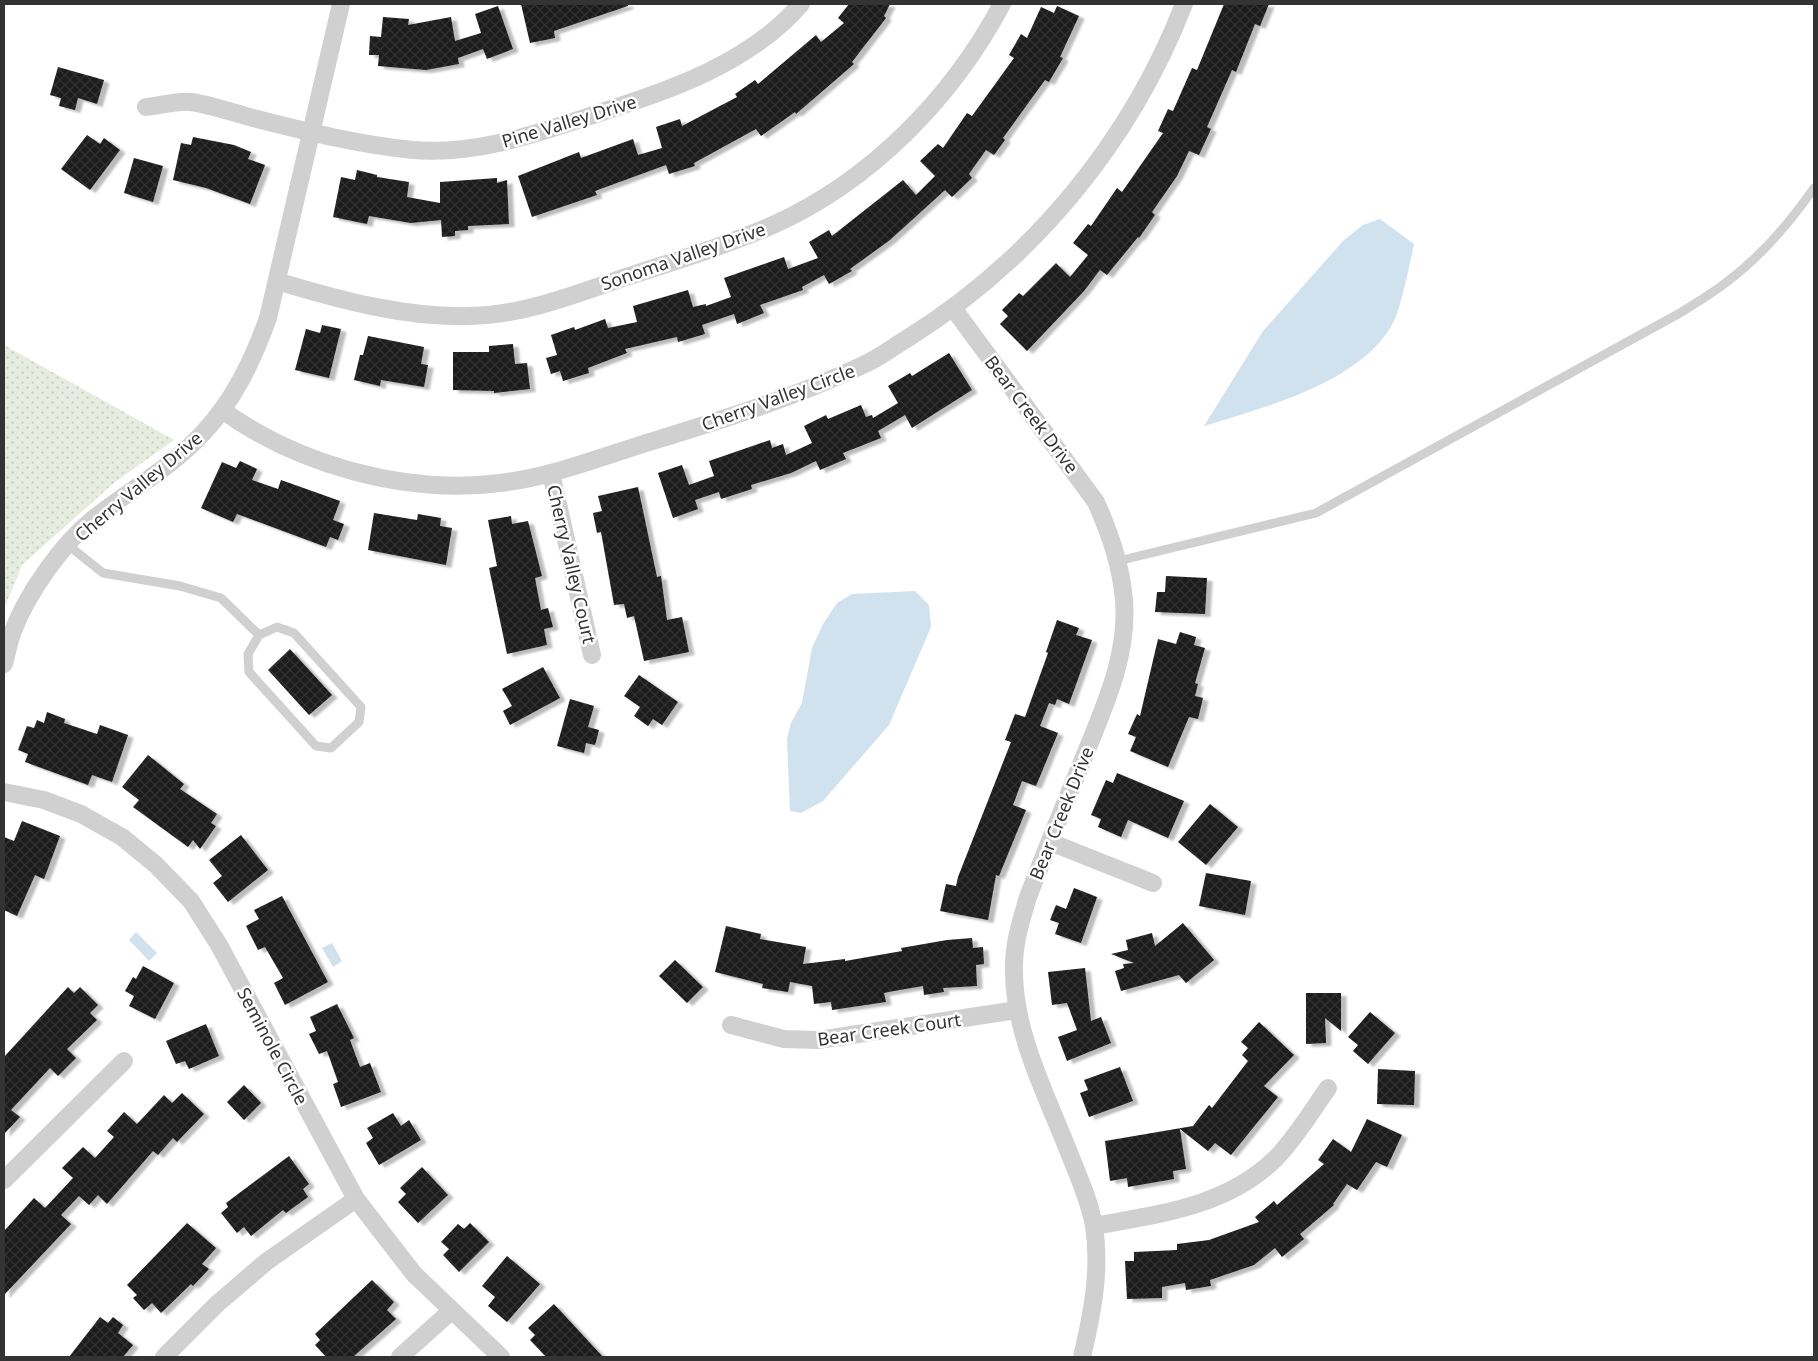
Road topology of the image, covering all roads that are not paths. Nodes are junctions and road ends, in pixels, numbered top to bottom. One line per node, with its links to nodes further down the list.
1 (341, 4): 6 (street)
2 (801, 4): 6 (street, Pine Valley Drive)
3 (1002, 4): 8 (street, Sonoma Valley Drive)
4 (1184, 4): 9 (street, Cherry Valley Circle)
5 (146, 107): 6 (street, Pine Valley Drive)
6 (311, 131): 8 (street, Cherry Valley Drive)
7 (1814, 188): 13 (lane)
8 (277, 281): 10 (street, Cherry Valley Drive)
9 (953, 308): 11 (street, Cherry Valley Circle); 13 (street, Bear Creek Drive)
10 (222, 410): 11 (street, Cherry Valley Circle); 12 (street, Cherry Valley Drive)
11 (551, 472): 15 (street, Cherry Valley Court)
12 (68, 545): 14 (lane); 16 (street, Cherry Valley Drive)
13 (1118, 561): 18 (street, Bear Creek Drive)
14 (259, 635): 14 (lane)
15 (592, 655)
16 (4, 664)
17 (4, 792): 25 (street, Seminole Circle)
18 (1050, 842): 19 (street); 20 (street, Bear Creek Drive)
19 (1153, 883)
20 (1017, 1010): 21 (street, Bear Creek Court); 26 (street, Bear Creek Drive)
21 (731, 1025)
22 (124, 1061): 24 (street)
23 (1328, 1088): 26 (street)
24 (4, 1180)
25 (356, 1200): 27 (street, Seminole Circle); 28 (street)
26 (1094, 1226): 31 (street, Bear Creek Drive)
27 (451, 1311): 29 (street); 30 (street, Seminole Circle)
28 (164, 1357)
29 (400, 1357)
30 (501, 1357)
31 (1082, 1357)

